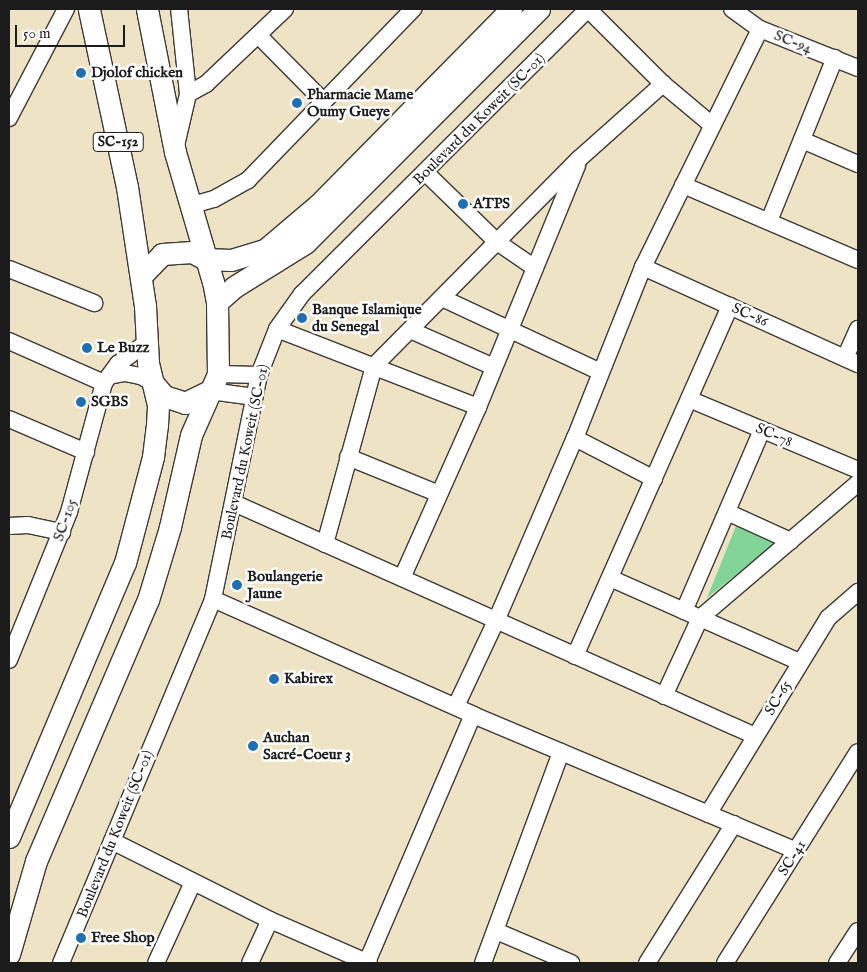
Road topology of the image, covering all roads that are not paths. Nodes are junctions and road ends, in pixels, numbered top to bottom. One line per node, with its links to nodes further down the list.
1 (66, 9): 18 (street)
2 (90, 9): 36 (main road, SC-152)
3 (147, 9): 23 (main road)
4 (179, 9): 17 (street)
5 (265, 9): 13 (street)
6 (285, 9): 13 (street)
7 (413, 9): 19 (street)
8 (511, 9): 31 (main road)
9 (539, 9): 38 (main road)
10 (588, 9): 16 (street); 26 (street, Boulevard du Koweit (SC-01))
11 (738, 11): 12 (street, SC-94)
12 (760, 29): 14 (street, SC-94); 21 (street)
13 (263, 30): 17 (street); 19 (street)
14 (835, 58): 15 (street, SC-94); 22 (street)
15 (858, 68)
16 (663, 84): 21 (street); 24 (street)
17 (188, 94): 23 (street)
18 (13, 96): 20 (street)
19 (323, 101): 28 (street)
20 (9, 118)
21 (712, 125): 27 (street)
22 (802, 140): 25 (street); 29 (street)
23 (175, 152): 28 (main road)
24 (579, 159): 30 (street); 34 (street)
25 (858, 164)
26 (426, 172): 30 (street); 41 (street, Boulevard du Koweit (SC-01))
27 (683, 185): 29 (street); 33 (street)
28 (189, 206): 31 (main road)
29 (769, 221): 32 (street)
30 (497, 242): 34 (street); 37 (street)
31 (206, 259): 36 (main road); 38 (main road)
32 (858, 260)
33 (643, 267): 40 (street, SC-86); 50 (street)
34 (535, 268): 44 (street)
35 (9, 269): 39 (street)
36 (141, 276): 46 (main road, SC-152)
37 (442, 298): 43 (street); 44 (street)
38 (217, 302): 53 (main road)
39 (94, 303)
40 (730, 306): 47 (street, SC-86); 56 (street)
41 (277, 329): 48 (street); 51 (street, Boulevard du Koweit (SC-01))
42 (858, 329): 47 (street)
43 (410, 330): 48 (street); 49 (street)
44 (509, 330): 49 (street); 50 (street)
45 (9, 341): 52 (street)
46 (146, 343): 52 (street, SC-105); 54 (main road)
47 (852, 361)
48 (374, 366): 57 (street); 62 (street)
49 (494, 368): 57 (street)
50 (601, 372): 60 (street)
51 (258, 375): 53 (street); 55 (street, Boulevard du Koweit (SC-01))
52 (106, 379): 54 (street); 61 (street, SC-105)
53 (214, 382): 54 (main road); 55 (street); 98 (main road)
54 (153, 383): 91 (main road)
55 (255, 397): 67 (street, Boulevard du Koweit (SC-01))
56 (689, 399): 59 (street, SC-78); 64 (street)
57 (478, 408): 66 (street)
58 (9, 419): 61 (street)
59 (762, 430): 63 (street, SC-78); 68 (street)
60 (575, 438): 64 (street); 79 (street)
61 (86, 452): 70 (street, SC-105)
62 (348, 457): 66 (street); 72 (street)
63 (858, 470)
64 (654, 479): 74 (street)
65 (858, 483): 71 (street)
66 (438, 494): 73 (street)
67 (234, 503): 72 (street); 76 (street, Boulevard du Koweit (SC-01))
68 (727, 512): 71 (street); 77 (street)
69 (9, 526): 70 (street)
70 (62, 532): 81 (street, SC-105)
71 (790, 541): 78 (street)
72 (325, 544): 73 (street)
73 (402, 578): 79 (street)
74 (610, 578): 77 (street); 80 (street)
75 (858, 592): 82 (street, SC-65)
76 (213, 599): 84 (street); 92 (street, Boulevard du Koweit (SC-01))
77 (684, 611): 78 (street)
78 (700, 618): 82 (street); 83 (street)
79 (496, 621): 80 (street); 84 (street)
80 (575, 656): 83 (street)
81 (9, 660)
82 (800, 662): 86 (street, SC-65)
83 (664, 696): 86 (street)
84 (456, 706): 85 (street)
85 (473, 715): 87 (street); 102 (street)
86 (755, 736): 89 (street, SC-65)
87 (561, 752): 89 (street); 96 (street)
88 (858, 752): 93 (street, SC-41)
89 (708, 814): 90 (street)
90 (734, 824): 93 (street); 105 (street)
91 (9, 837)
92 (112, 841): 94 (street); 99 (street, Boulevard du Koweit (SC-01))
93 (796, 850): 106 (street, SC-41)
94 (193, 882): 95 (street); 100 (street)
95 (270, 920): 101 (street); 102 (street)
96 (496, 931): 103 (street); 104 (street)
97 (858, 931): 107 (street)
98 (9, 954)
99 (61, 963)
100 (156, 963)
101 (250, 963)
102 (368, 963)
103 (483, 963)
104 (571, 963)
105 (646, 963)
106 (725, 963)
107 (837, 963)

